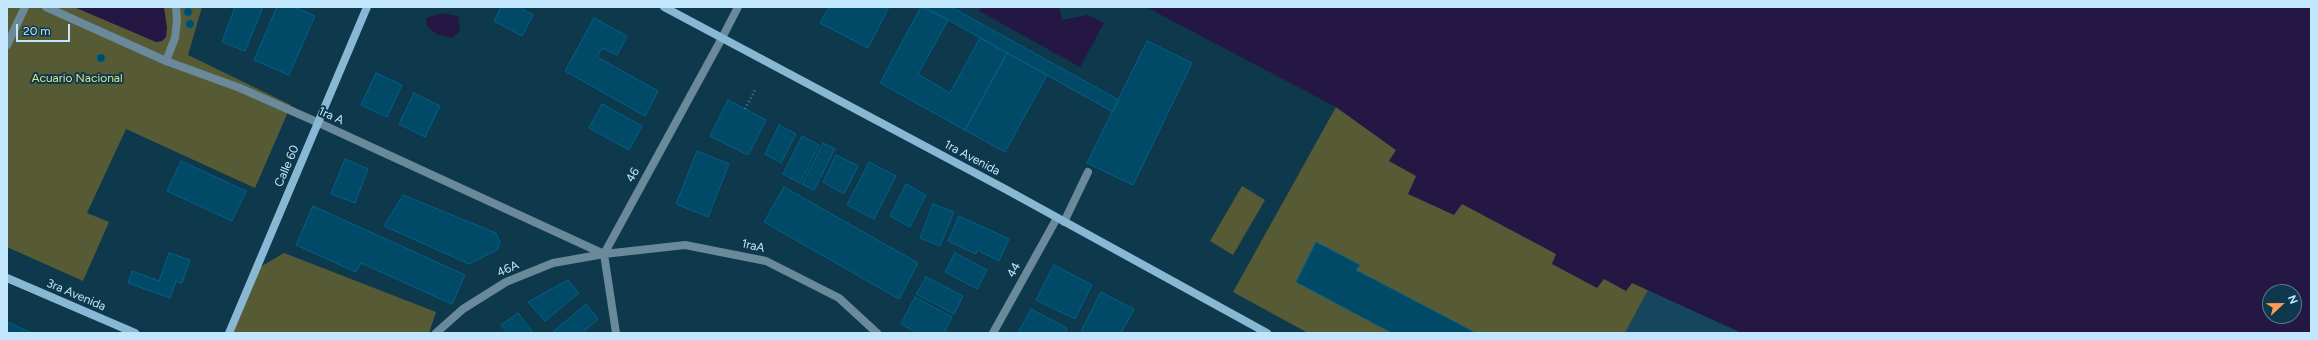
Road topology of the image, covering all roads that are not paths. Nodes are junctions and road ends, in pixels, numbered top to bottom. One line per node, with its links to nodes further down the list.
1 (25, 7): 8 (street)
2 (46, 7): 9 (street, 1ra A)
3 (176, 7): 9 (street)
4 (366, 7): 10 (street, Calle 60)
5 (664, 7): 7 (street, 1ra Avenida)
6 (738, 7): 7 (street, 46)
7 (722, 38): 12 (street, 1ra Avenida); 14 (street, 46)
8 (7, 46)
9 (166, 61): 10 (street, 1ra A)
10 (319, 123): 14 (street, 1ra A); 17 (street, Calle 60)
11 (1088, 172): 13 (street)
12 (1056, 218): 13 (street, 1ra Avenida); 21 (street, 44)
13 (1064, 222): 22 (street, 1ra Avenida)
14 (604, 254): 18 (street, 46A); 19 (street); 20 (street, 1raA)
15 (7, 278): 16 (street, 3ra Avenida)
16 (135, 333)
17 (229, 333)
18 (436, 333)
19 (616, 333)
20 (877, 333)
21 (993, 333)
22 (1267, 333)

